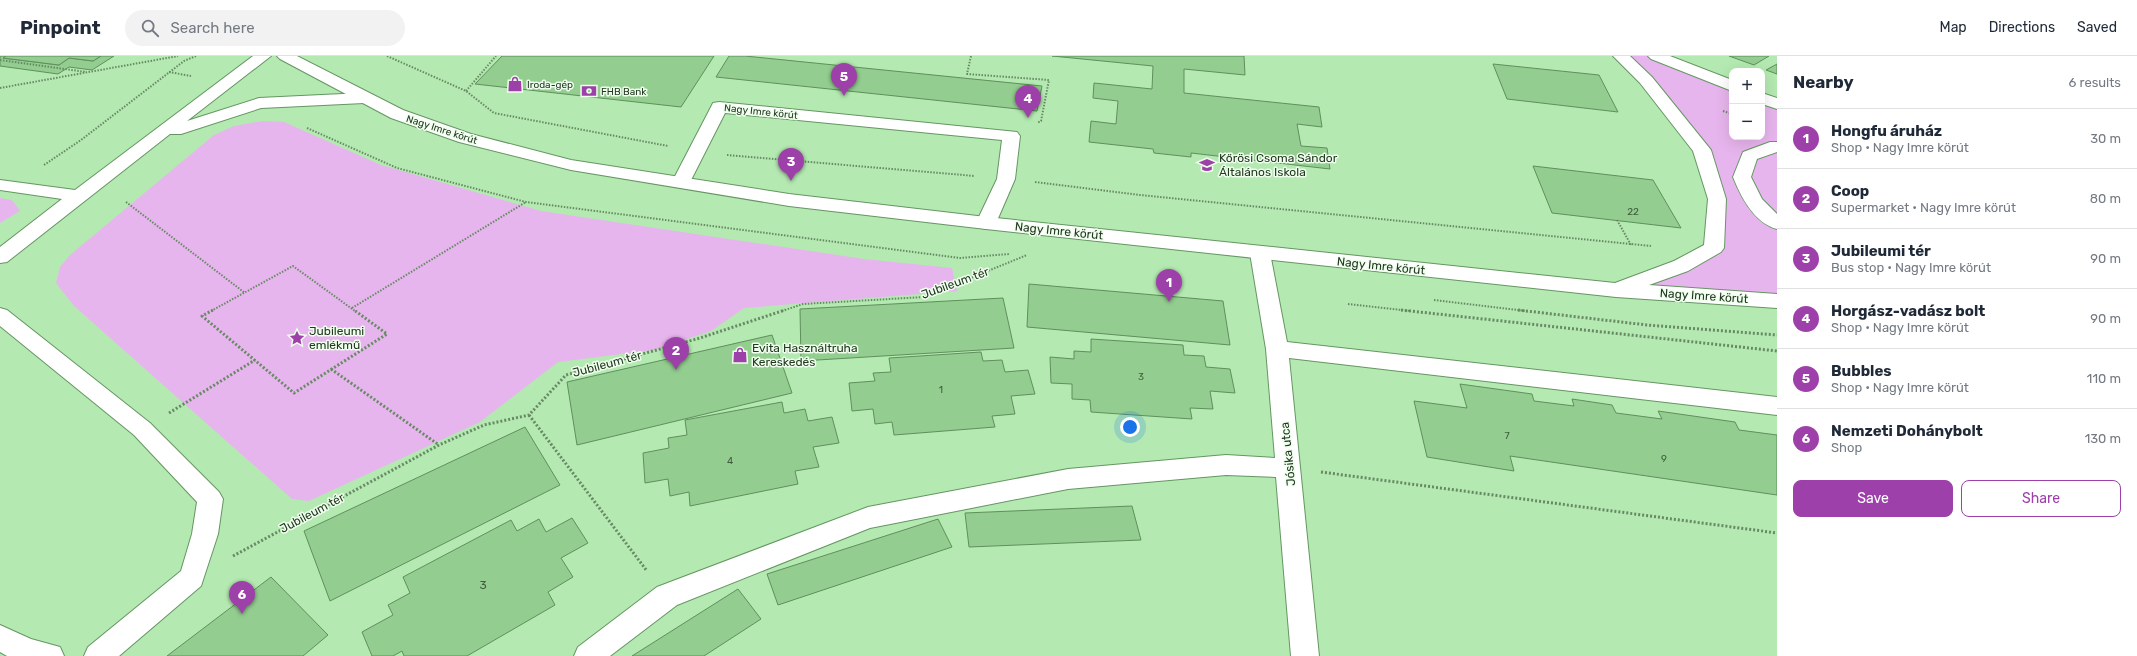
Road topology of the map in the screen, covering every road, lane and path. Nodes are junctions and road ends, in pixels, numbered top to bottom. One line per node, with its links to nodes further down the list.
1 (178, 56): 11 (path)
2 (196, 56): 25 (path)
3 (263, 56): 19 (street)
4 (285, 56): 15 (street, Nagy Imre körút)
5 (387, 56): 14 (path)
6 (496, 56): 14 (path)
7 (971, 56): 20 (path)
8 (1621, 56): 38 (street)
9 (1656, 56): 12 (street)
10 (0, 60): 11 (path)
11 (88, 72): 13 (path)
12 (1729, 85)
13 (0, 88)
14 (466, 91): 22 (path)
15 (364, 98): 19 (street); 24 (street, Nagy Imre körút)
16 (1765, 99): 17 (street)
17 (1777, 104)
18 (305, 127): 28 (path)
19 (159, 135): 26 (street)
20 (1011, 136): 22 (street, Nagy Imre körút); 23 (street)
21 (1777, 147): 31 (street)
22 (698, 152): 23 (path); 24 (street, Nagy Imre körút)
23 (1006, 179): 30 (street); 32 (path)
24 (681, 182): 30 (street, Nagy Imre körút)
25 (7, 186): 26 (street)
26 (77, 196): 37 (street)
27 (126, 202): 39 (path)
28 (526, 202): 36 (path); 42 (path)
29 (1617, 220): 32 (path)
30 (986, 223): 35 (street, Nagy Imre körút)
31 (1777, 223)
32 (1631, 245): 33 (path)
33 (1654, 246)
34 (1022, 253): 50 (path, Jubileum tér)
35 (1260, 253): 38 (street, Nagy Imre körút); 44 (street, Jósika utca)
36 (1014, 254)
37 (0, 257)
38 (1616, 290): 40 (street, Nagy Imre körút)
39 (244, 293): 42 (path); 46 (path)
40 (1777, 301)
41 (1348, 304): 45 (path)
42 (352, 308): 47 (path)
43 (0, 315): 54 (street)
44 (1277, 349): 48 (street); 52 (street, Jósika utca)
45 (1777, 351)
46 (255, 360): 47 (path); 49 (path)
47 (331, 369): 51 (path)
48 (1777, 406)
49 (176, 409)
50 (529, 414): 51 (path, Jubileum tér); 55 (path)
51 (439, 445): 54 (path, Jubileum tér)
52 (1289, 468): 53 (path); 55 (street); 60 (street, Jósika utca)
53 (1777, 533)
54 (192, 578): 58 (street)
55 (667, 596): 59 (street)
56 (0, 638): 57 (street)
57 (50, 656)
58 (96, 656)
59 (588, 656)
60 (1305, 656)

